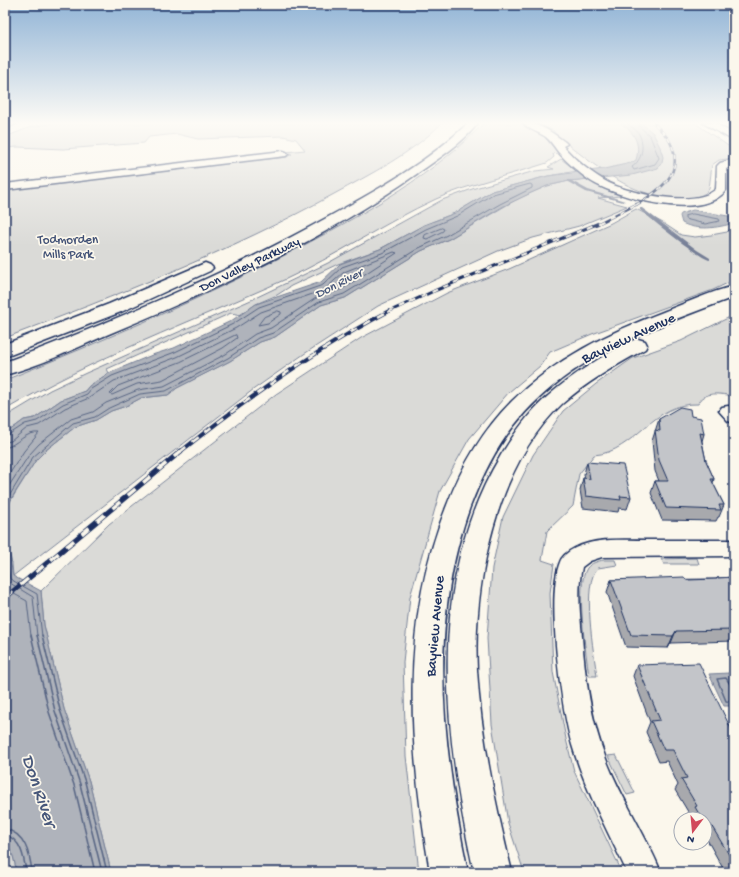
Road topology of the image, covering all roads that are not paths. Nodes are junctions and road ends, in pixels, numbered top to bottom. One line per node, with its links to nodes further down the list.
1 (199, 164): 7 (street)
2 (400, 164): 9 (main road, Don Valley Parkway)
3 (422, 164): 14 (main road, Don Valley Parkway)
4 (576, 164): 8 (street)
5 (589, 164): 8 (street)
6 (728, 164): 8 (street)
7 (5, 187)
8 (637, 196)
9 (257, 244)
10 (218, 262): 13 (main road, Don Valley Parkway)
11 (734, 291): 16 (main road, Bayview Avenue)
12 (734, 304): 17 (main road, Bayview Avenue)
13 (5, 351)
14 (5, 369)
15 (734, 548): 18 (street)
16 (449, 872)
17 (493, 872)
18 (644, 872)

